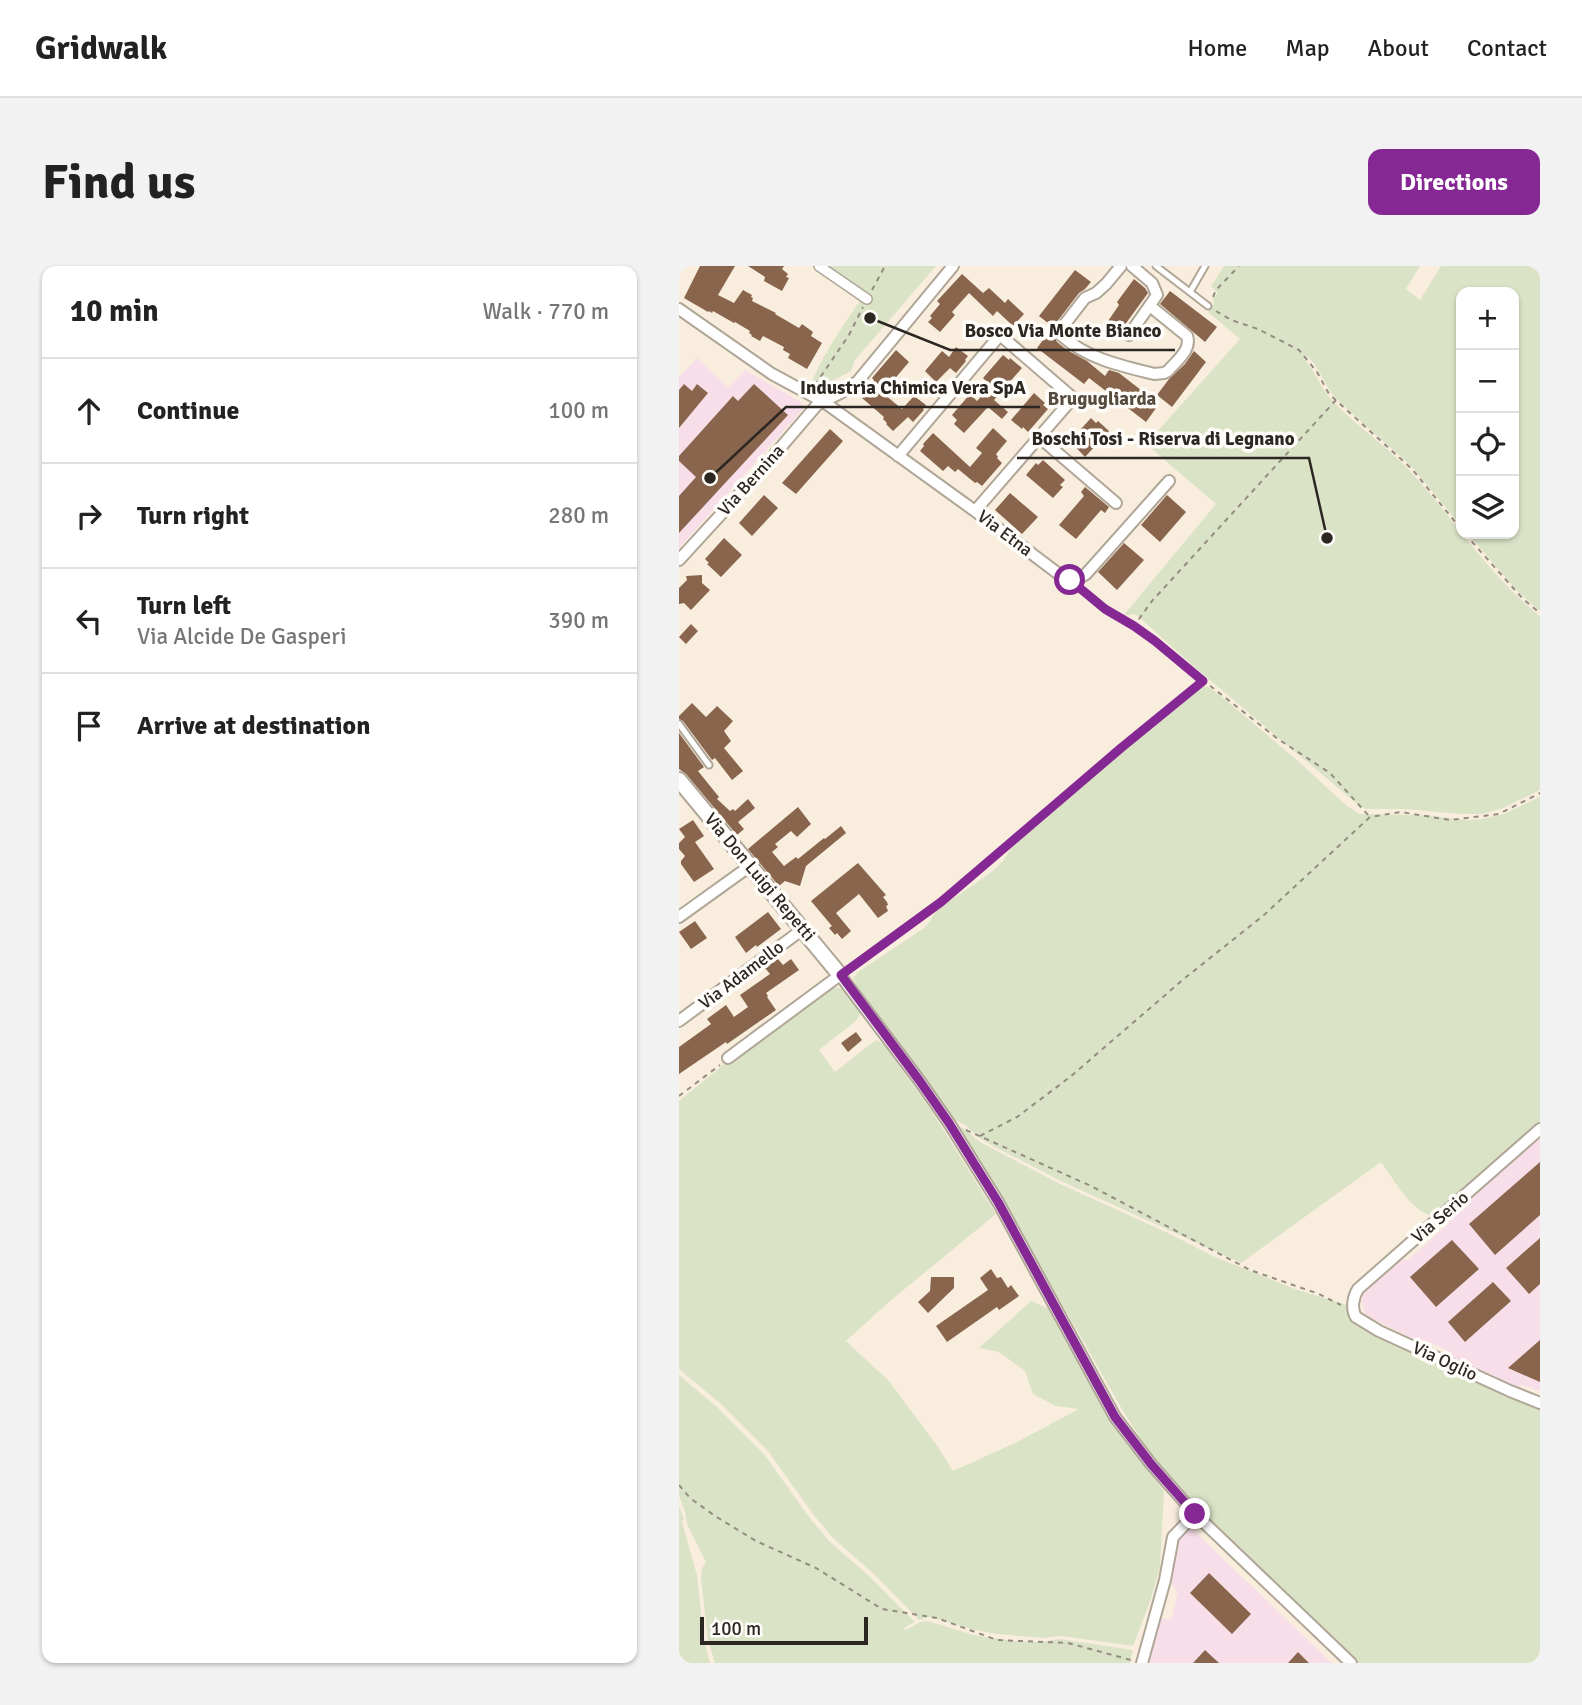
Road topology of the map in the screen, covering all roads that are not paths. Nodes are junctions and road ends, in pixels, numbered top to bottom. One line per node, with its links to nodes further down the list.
1 (819, 266): 8 (street)
2 (953, 266): 13 (street, Via Bernina)
3 (1121, 266): 9 (street)
4 (1132, 266): 9 (street)
5 (1156, 266): 7 (lane)
6 (1205, 266): 7 (lane)
7 (1190, 292): 10 (lane)
8 (867, 299)
9 (1150, 306): 12 (street)
10 (1208, 306)
11 (679, 309): 13 (street, Via Etna)
12 (1129, 335)
13 (824, 402): 15 (street, Via Etna); 19 (street, Via Bernina)
14 (1039, 437): 15 (street); 17 (street); 18 (street)
15 (898, 456): 18 (street, Via Etna)
16 (1169, 481): 18 (street, Via Etna)
17 (1116, 503)
18 (975, 511)
19 (679, 560)
20 (679, 724): 21 (lane)
21 (709, 765)
22 (679, 780): 23 (street, Via Don Luigi Repetti)
23 (750, 866): 24 (street); 25 (street, Via Don Luigi Repetti)
24 (679, 917)
25 (803, 929): 26 (street, Via Don Luigi Repetti); 27 (street, Via Adamello)
26 (841, 975): 28 (street); 32 (street)
27 (679, 1021)
28 (728, 1058)
29 (1540, 1129): 30 (street, Via Serio)
30 (1354, 1313): 31 (street, Via Oglio)
31 (1540, 1403)
32 (1195, 1514): 33 (street); 34 (street)
33 (1142, 1663)
34 (1351, 1663)

